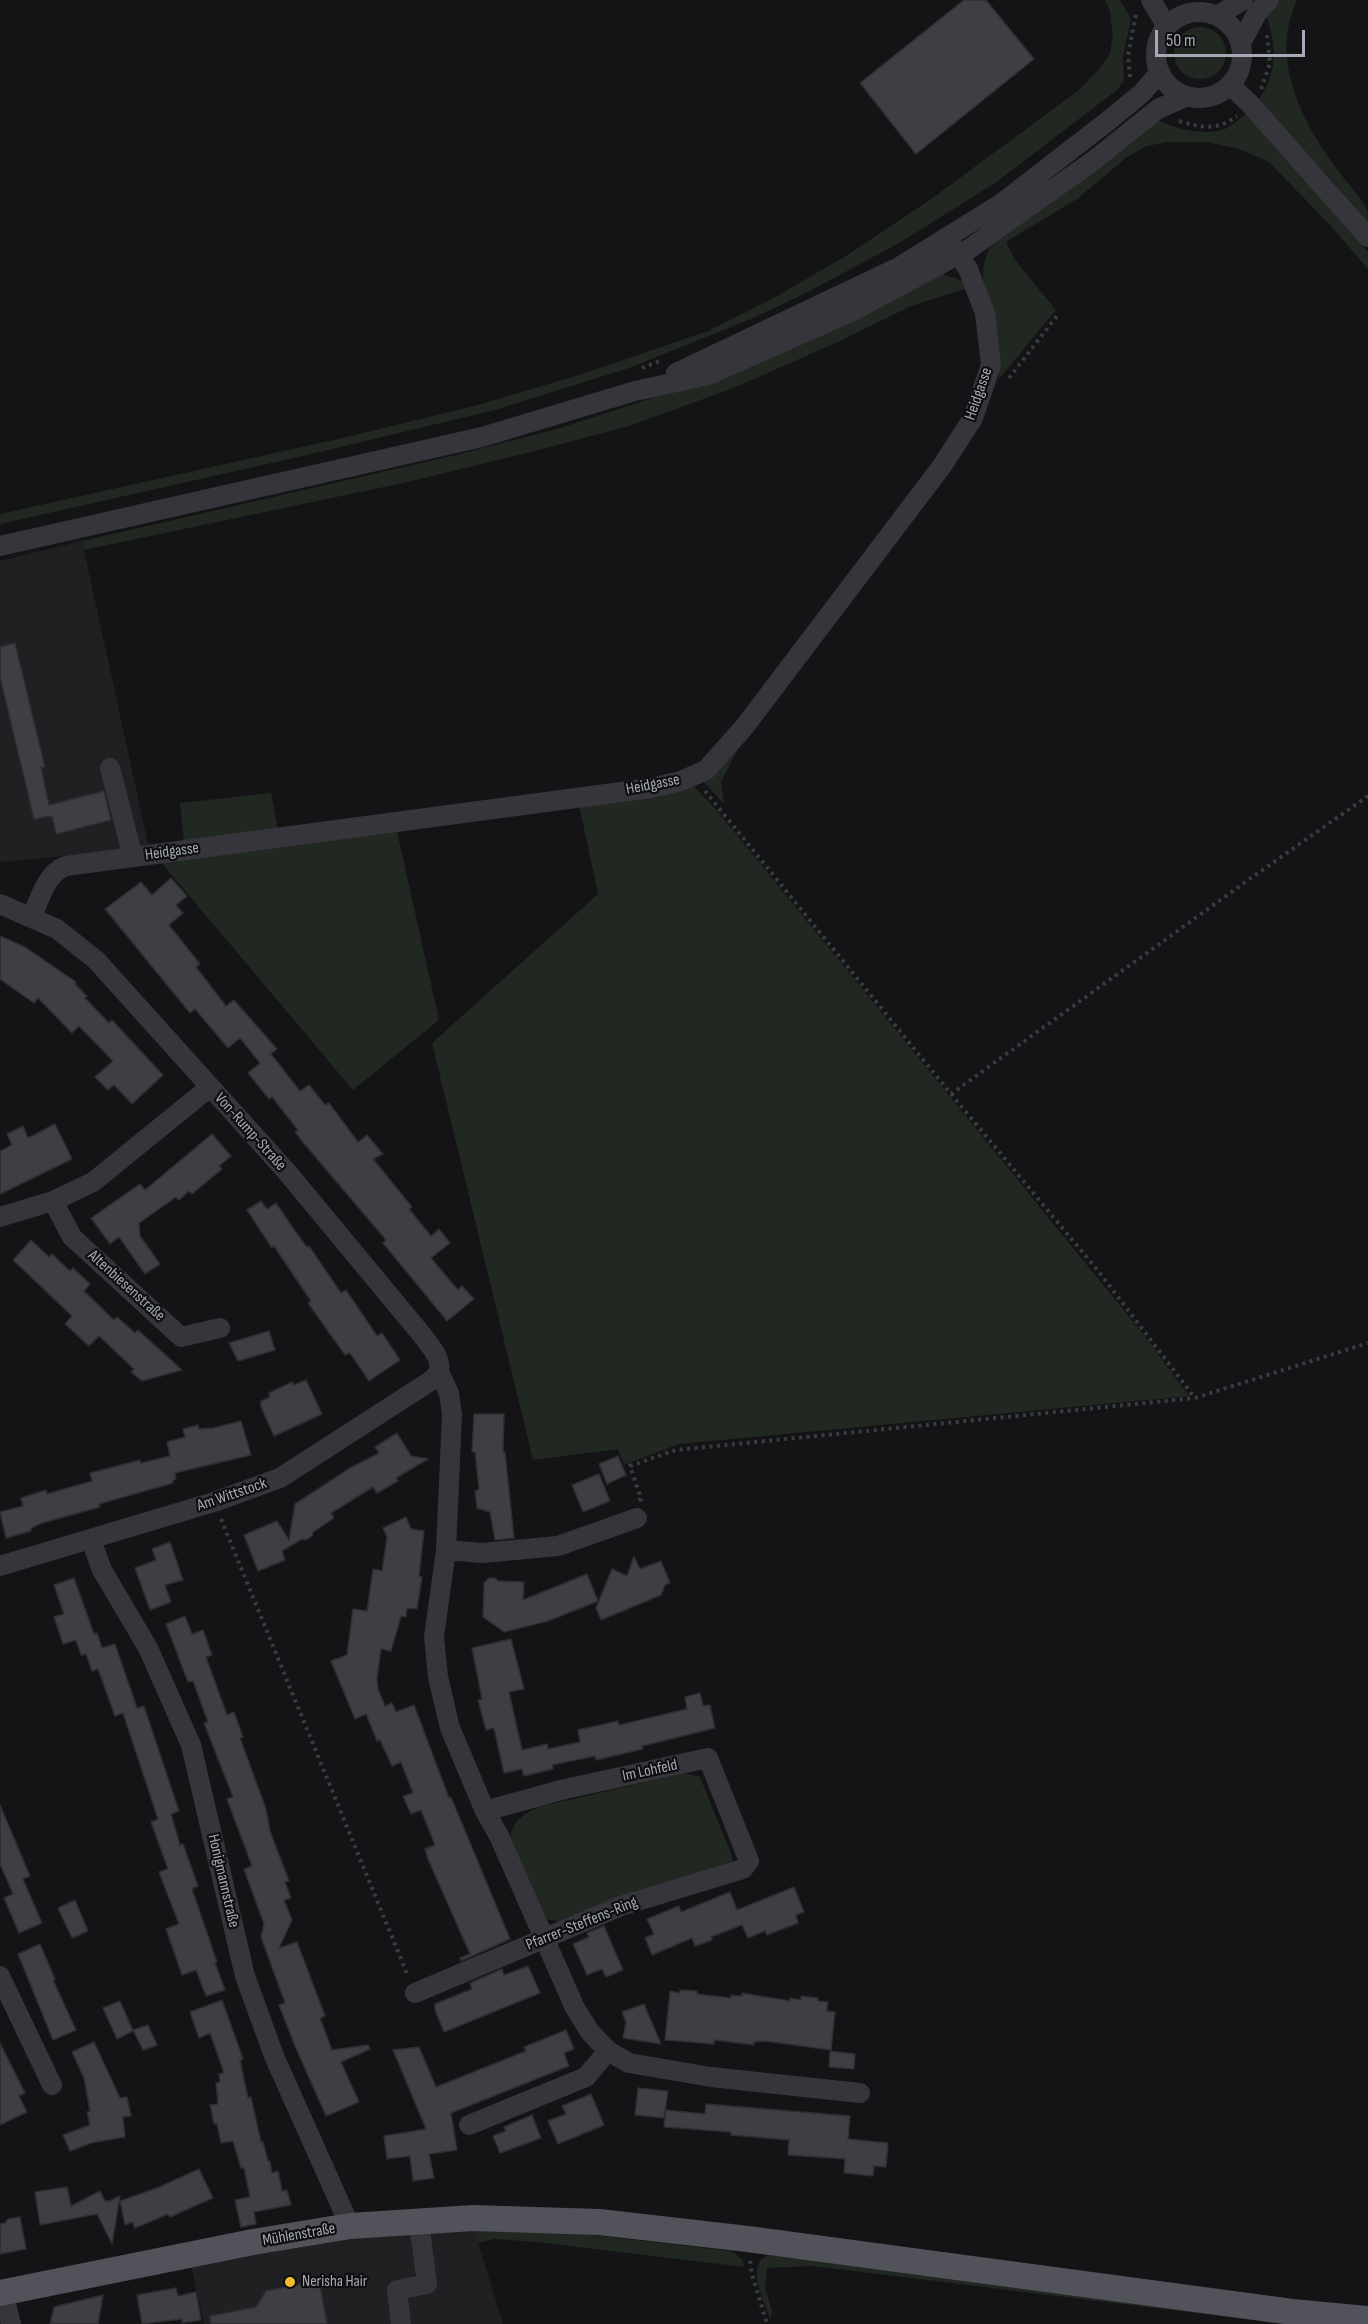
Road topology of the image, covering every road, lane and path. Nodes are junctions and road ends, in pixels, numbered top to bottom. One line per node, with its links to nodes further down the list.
1 (1142, 3): 5 (street); 8 (path)
2 (1256, 4): 4 (street); 6 (street); 11 (path)
3 (1183, 7): 4 (street); 5 (street)
4 (1217, 16): 6 (street)
5 (1167, 27): 7 (street)
6 (1241, 43): 9 (street)
7 (1160, 72): 10 (street); 13 (street)
8 (1131, 82)
9 (1230, 85): 10 (street); 11 (street)
10 (1187, 96): 15 (street)
11 (1251, 105): 12 (path); 14 (street)
12 (1176, 120)
13 (947, 237): 15 (street, Heidgasse); 20 (street)
14 (1368, 237)
15 (958, 255): 20 (street); 23 (street, Heidgasse)
16 (1057, 316): 19 (path)
17 (669, 357): 18 (path)
18 (639, 369)
19 (1008, 378)
20 (635, 391): 21 (street)
21 (0, 546)
22 (110, 768): 25 (street)
23 (693, 776): 25 (street, Heidgasse); 29 (path)
24 (1368, 796): 29 (path)
25 (133, 857): 27 (street, Heidgasse)
26 (0, 904): 27 (street)
27 (32, 916): 28 (street, Von-Rump-Straße)
28 (210, 1088): 30 (street); 34 (street, Von-Rump-Straße)
29 (951, 1094): 35 (path)
30 (53, 1200): 31 (street); 32 (street, Altenbiesenstraße)
31 (0, 1217)
32 (220, 1328)
33 (1368, 1344): 35 (path)
34 (439, 1372): 36 (street, Am Wittstock); 39 (street)
35 (1195, 1398): 37 (path)
36 (214, 1502): 38 (street, Am Wittstock); 45 (path)
37 (637, 1518): 39 (street)
38 (91, 1540): 40 (street, Am Wittstock); 51 (street, Honigmannstraße)
39 (446, 1550): 41 (street)
40 (0, 1566)
41 (485, 1811): 42 (street, Im Lohfeld); 43 (street)
42 (749, 1861): 43 (street, Pfarrer-Steffens-Ring)
43 (543, 1939): 45 (street, Pfarrer-Steffens-Ring); 46 (street)
44 (0, 1976): 47 (street)
45 (415, 1993)
46 (608, 2051): 48 (street); 49 (street)
47 (52, 2085)
48 (860, 2093)
49 (469, 2125)
50 (418, 2222): 51 (main road, Mühlenstraße); 52 (main road, Mühlenstraße); 56 (street)
51 (350, 2226): 53 (main road, Mühlenstraße)
52 (748, 2239): 54 (main road, Mühlenstraße); 57 (path)
53 (1, 2293): 55 (street, Mühlenstraße)
54 (1368, 2319)
55 (10, 2324)
56 (401, 2324)
57 (767, 2324)

